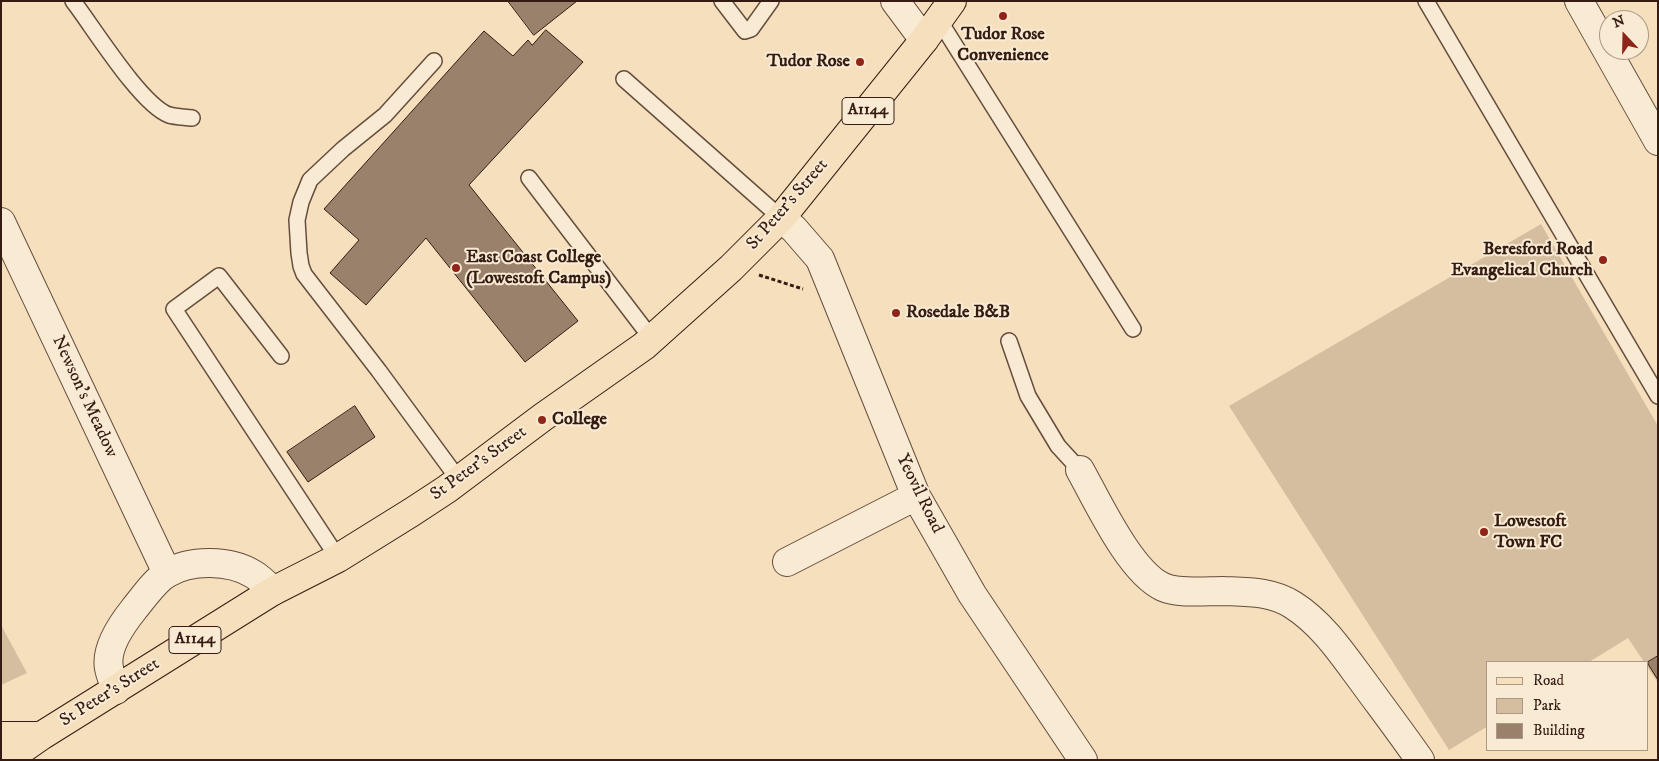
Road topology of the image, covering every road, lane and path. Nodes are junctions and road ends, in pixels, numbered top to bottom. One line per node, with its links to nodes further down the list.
1 (72, 1): 10 (lane)
2 (722, 1): 3 (lane)
3 (771, 1)
4 (895, 1): 7 (street)
5 (1426, 1): 21 (lane)
6 (1579, 1): 11 (street)
7 (938, 20): 13 (main road, St Peter's Street / A1144); 17 (lane)
8 (434, 61): 23 (lane)
9 (624, 79): 13 (lane)
10 (192, 118)
11 (1658, 141)
12 (529, 178): 18 (lane)
13 (781, 218): 15 (main road, St Peter's Street / A1144); 16 (street, Yeovil Road)
14 (1, 222): 27 (street, Newson's Meadow)
15 (731, 268): 16 (path); 18 (main road, St Peter's Street / A1144)
16 (832, 287): 24 (street, Yeovil Road)
17 (1133, 329)
18 (652, 339): 23 (main road, St Peter's Street / A1144)
19 (1009, 341): 22 (lane)
20 (281, 356): 25 (lane)
21 (1658, 396)
22 (1080, 470): 34 (street)
23 (459, 480): 25 (main road, St Peter's Street / A1144)
24 (916, 496): 26 (street); 33 (street, Yeovil Road)
25 (338, 558): 28 (main road, St Peter's Street / A1144)
26 (787, 562)
27 (167, 573): 28 (street); 29 (street)
28 (274, 591): 29 (main road, St Peter's Street / A1144)
29 (116, 690): 31 (main road, St Peter's Street / A1144)
30 (1, 736): 31 (main road, St Peter's Street)
31 (36, 748): 32 (main road, St Peter's Street / A1144)
32 (2, 760)
33 (1083, 760)
34 (1420, 760)

